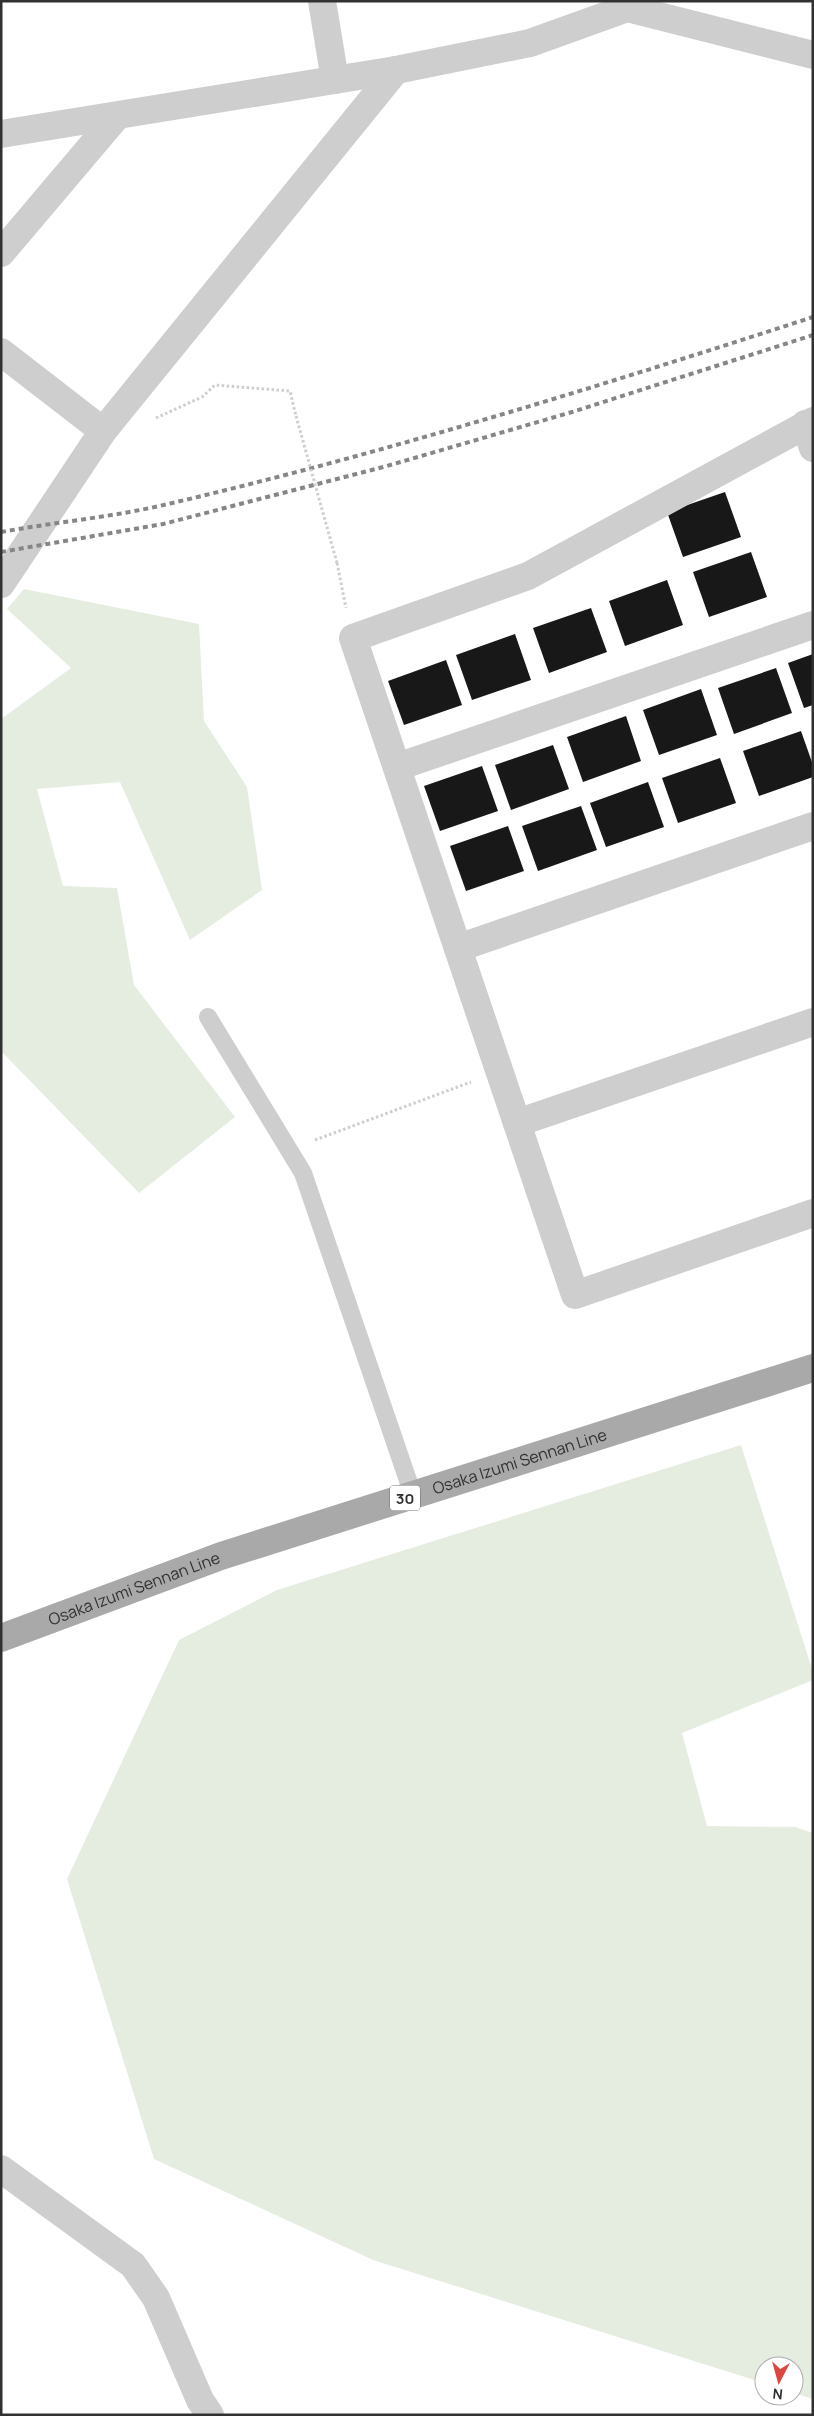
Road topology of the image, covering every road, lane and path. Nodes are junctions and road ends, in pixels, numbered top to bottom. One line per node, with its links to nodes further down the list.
1 (322, 1): 4 (street)
2 (813, 55): 3 (street)
3 (396, 70): 4 (street); 10 (street)
4 (335, 80): 5 (street)
5 (117, 116): 6 (street); 7 (street)
6 (1, 134)
7 (1, 253)
8 (1, 352): 10 (street)
9 (148, 422): 14 (path, bridge)
10 (103, 431): 12 (street)
11 (810, 431): 14 (street)
12 (1, 584)
13 (813, 625): 15 (street)
14 (353, 638): 15 (street)
15 (396, 767): 17 (street)
16 (813, 826): 17 (street)
17 (458, 948): 20 (street)
18 (208, 1017): 22 (lane)
19 (813, 1022): 21 (street)
20 (499, 1071): 21 (street); 22 (path)
21 (517, 1123): 23 (street)
22 (289, 1149): 25 (lane)
23 (813, 1213)
24 (813, 1368): 25 (main road, Osaka Izumi Sennan Line / 30)
25 (413, 1495): 26 (main road, Osaka Izumi Sennan Line / 30)
26 (1, 1638)
27 (1, 2170): 28 (street)
28 (210, 2415)

